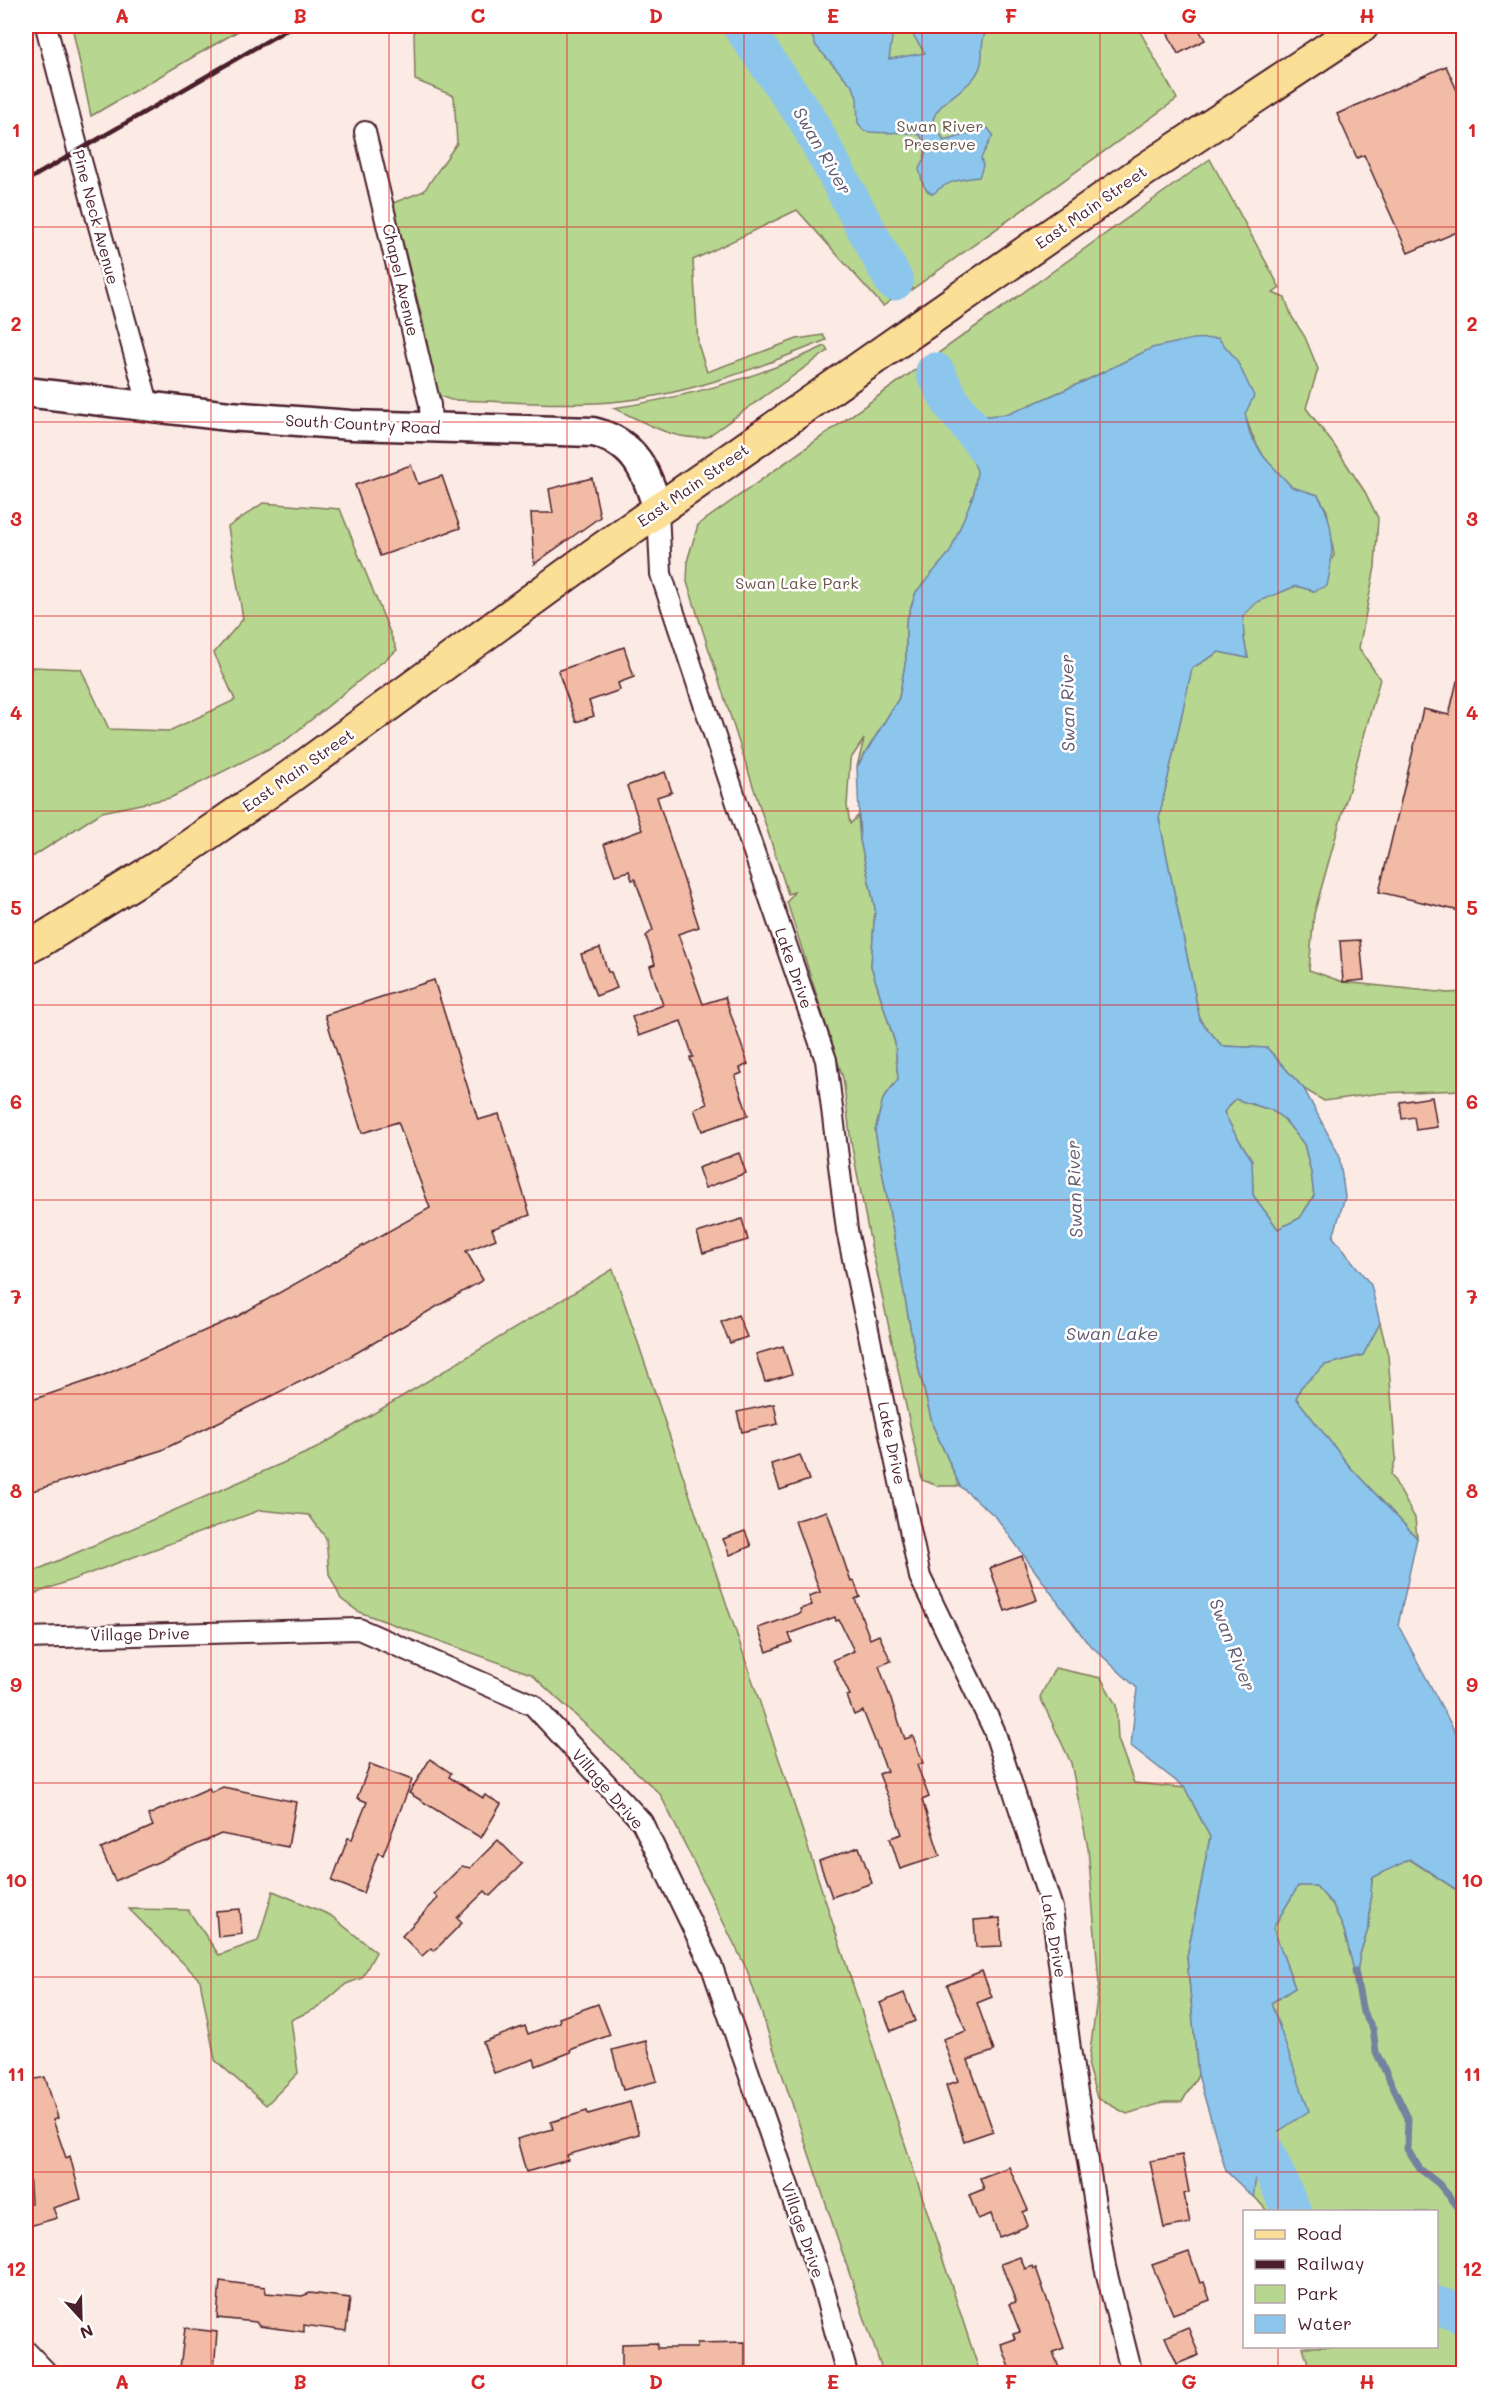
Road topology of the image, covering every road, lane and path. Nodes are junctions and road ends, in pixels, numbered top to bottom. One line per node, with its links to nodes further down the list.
1 (46, 26): 5 (street, Pine Neck Avenue)
2 (1362, 26): 7 (main road, East Main Street)
3 (365, 132): 6 (street, Chapel Avenue)
4 (26, 392): 5 (main road, South Country Road)
5 (149, 407): 6 (main road, South Country Road)
6 (431, 428): 7 (main road, South Country Road)
7 (657, 510): 8 (main road, East Main Street); 13 (street, Lake Drive)
8 (26, 948)
9 (26, 1638): 12 (street, Village Drive)
10 (26, 2351): 11 (street)
11 (48, 2373)
12 (847, 2373)
13 (1132, 2373)

